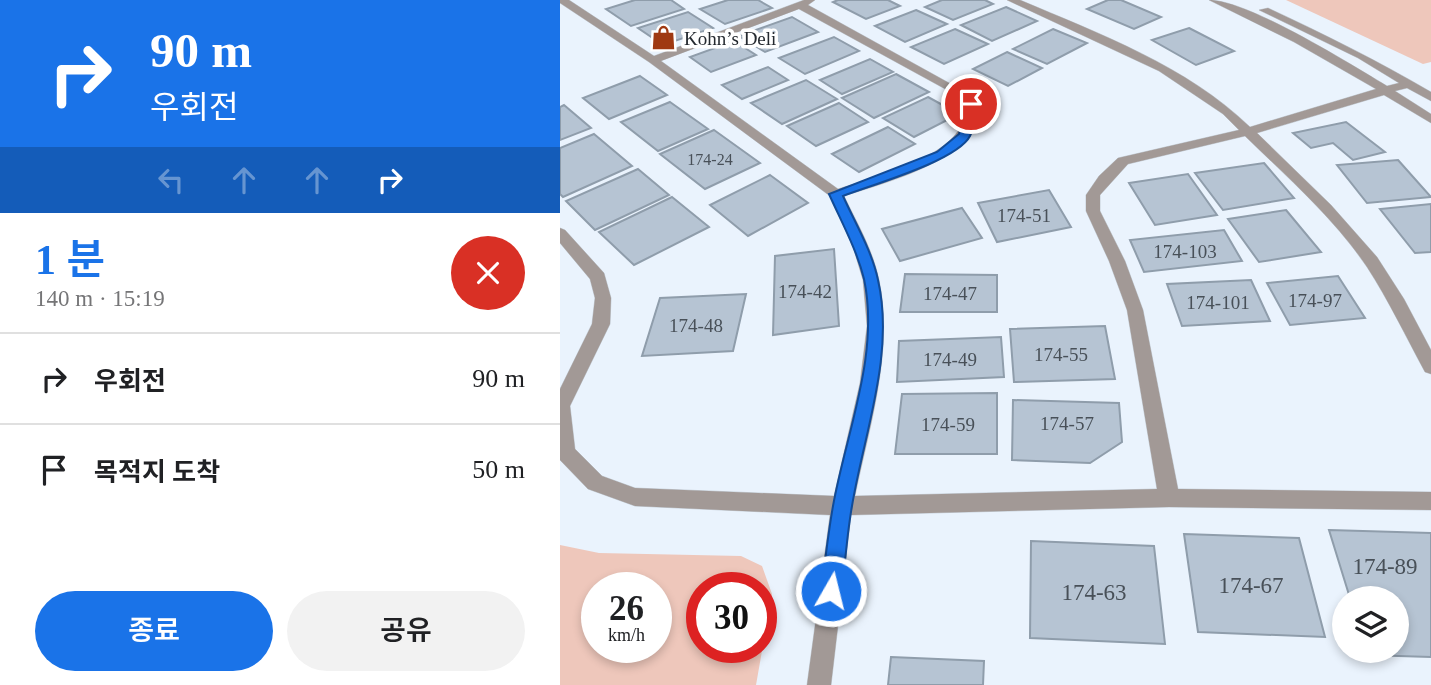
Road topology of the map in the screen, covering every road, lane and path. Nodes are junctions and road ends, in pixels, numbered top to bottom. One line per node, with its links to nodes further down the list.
1 (590, 0): 6 (street)
2 (814, 0): 7 (street)
3 (1012, 0): 13 (street)
4 (1213, 0): 10 (street)
5 (1241, 0): 9 (street)
6 (564, 5): 8 (street)
7 (800, 5): 8 (street); 14 (street)
8 (653, 60): 14 (street)
9 (1410, 83): 10 (street); 11 (street)
10 (1387, 90): 12 (street); 13 (street)
11 (1431, 97)
12 (1431, 119)
13 (1250, 131): 16 (street); 17 (street)
14 (836, 194): 19 (street)
15 (560, 233): 19 (street)
16 (1431, 367)
17 (1169, 498): 18 (street); 19 (street)
18 (1431, 501)
19 (842, 506): 20 (street)
20 (819, 685)

